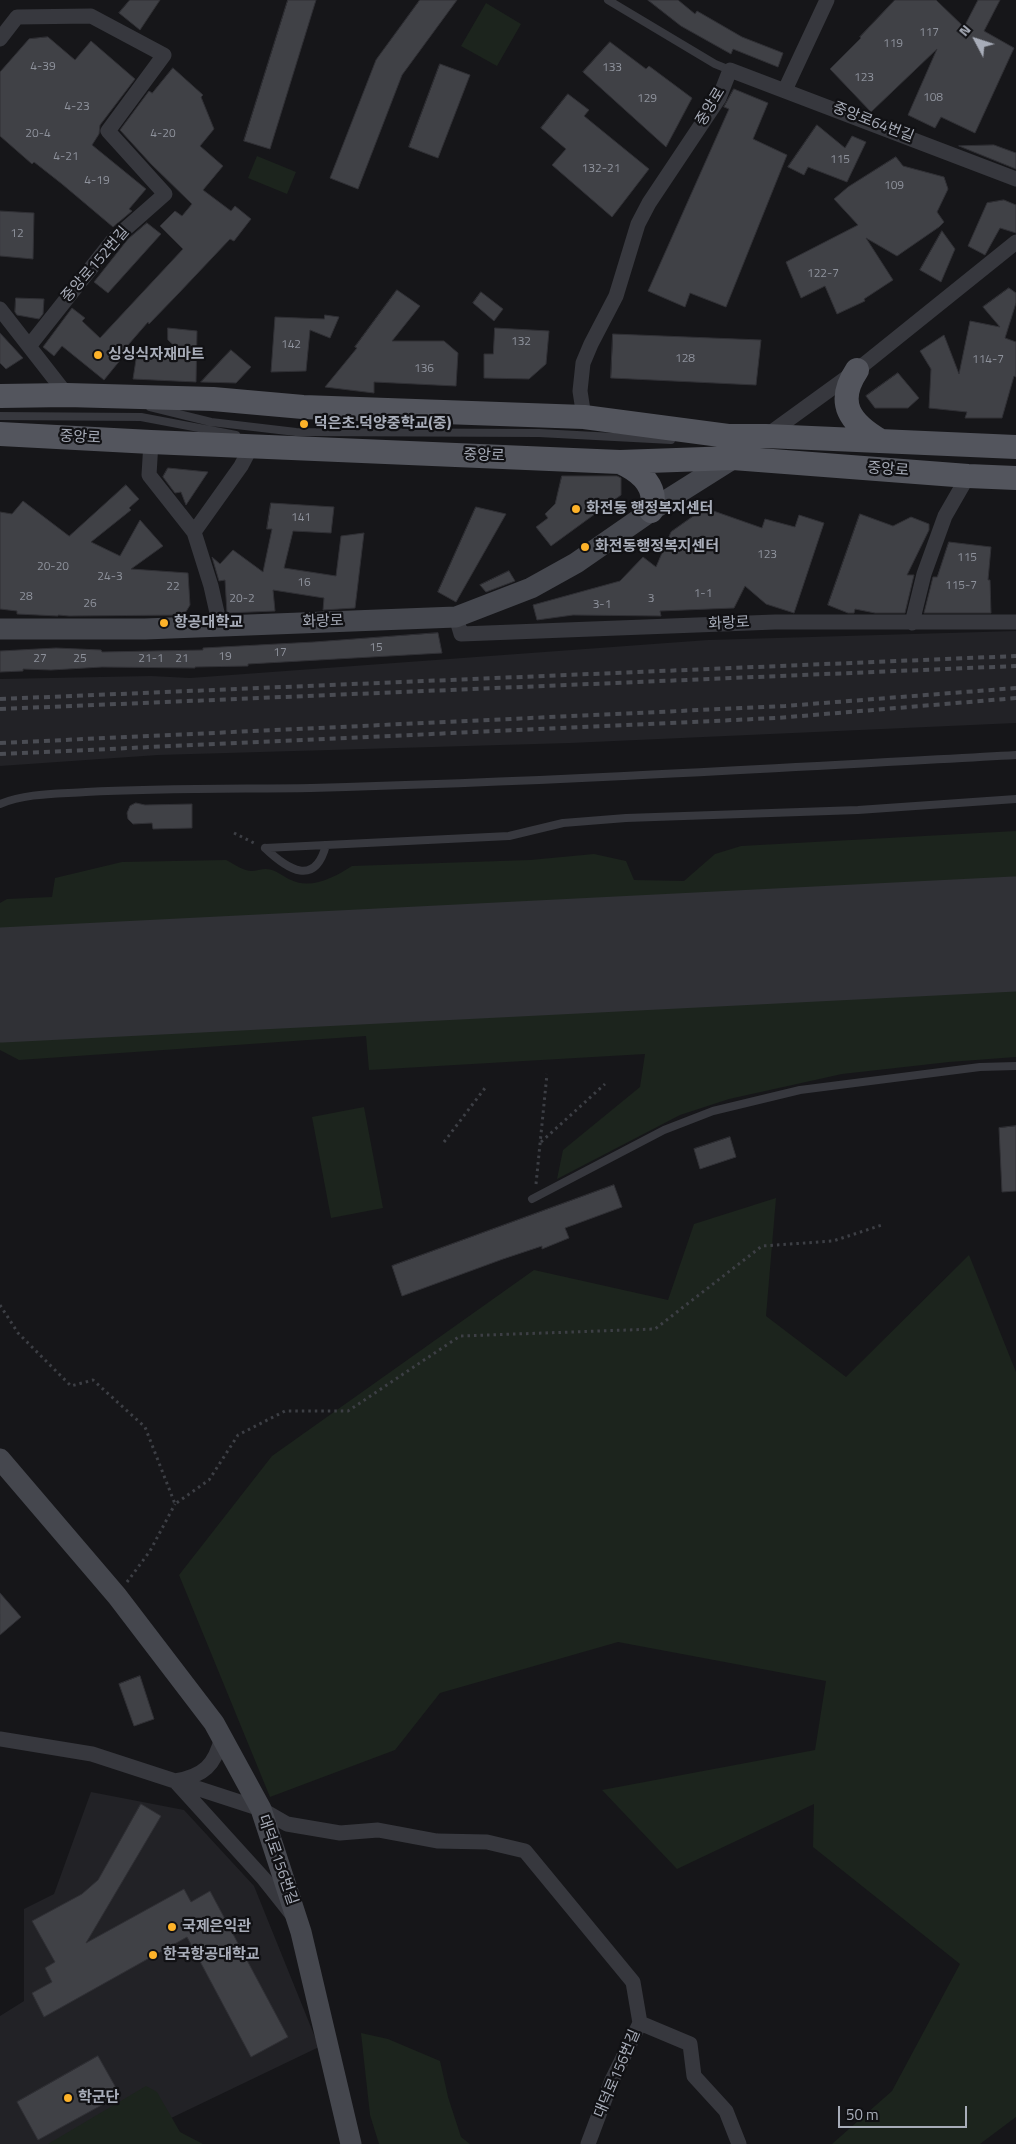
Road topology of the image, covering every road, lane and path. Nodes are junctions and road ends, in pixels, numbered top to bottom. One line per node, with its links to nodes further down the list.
1 (608, 0): 4 (lane)
2 (827, 0): 5 (street)
3 (0, 40): 9 (street, 중앙로152번길)
4 (730, 70): 5 (street, 중앙로64번길); 15 (street, 중앙로)
5 (785, 90): 6 (street, 중앙로64번길)
6 (1016, 179)
7 (1016, 242): 10 (street)
8 (0, 309): 9 (street)
9 (30, 345): 11 (street)
10 (857, 370): 17 (street); 19 (main road)
11 (67, 395): 12 (main road, 중앙로); 13 (main road, 중앙로)
12 (0, 396)
13 (104, 396): 15 (main road, 중앙로); 21 (lane)
14 (0, 416): 18 (lane)
15 (584, 417): 21 (main road, 중앙로)
16 (0, 434): 20 (main road, 중앙로)
17 (766, 436): 19 (main road, 중앙로); 21 (main road, 중앙로)
18 (249, 440): 20 (main road, 중앙로); 23 (main road, 중앙로); 27 (street)
19 (881, 440): 22 (main road, 중앙로)
20 (151, 442): 27 (street)
21 (730, 447): 23 (main road, 중앙로); 24 (main road, 중앙로); 26 (street, 화랑로)
22 (1016, 447)
23 (620, 462): 26 (main road)
24 (968, 476): 25 (main road, 중앙로); 30 (street)
25 (1016, 478)
26 (651, 511): 28 (street, 화랑로)
27 (194, 532): 31 (street)
28 (456, 617): 30 (street, 화랑로); 31 (street, 화랑로)
29 (1016, 622): 30 (street, 화랑로)
30 (912, 623)
31 (220, 626): 32 (street, 화랑로)
32 (0, 629)
33 (1016, 755): 35 (lane)
34 (1016, 799): 37 (lane)
35 (0, 804)
36 (234, 833): 38 (path)
37 (326, 845): 38 (lane); 38 (lane)
38 (265, 848)
39 (1016, 1066): 45 (lane)
40 (547, 1074): 44 (path)
41 (606, 1084): 44 (path)
42 (485, 1088): 43 (path)
43 (444, 1142)
44 (540, 1143): 45 (path)
45 (534, 1198)
46 (882, 1225): 49 (path)
47 (0, 1306): 49 (path)
48 (1, 1463): 50 (street)
49 (175, 1504): 50 (path)
50 (117, 1596): 51 (street)
51 (222, 1737): 53 (street); 54 (street)
52 (0, 1739): 53 (street, 대덕로156번길)
53 (175, 1781): 54 (street, 대덕로156번길); 55 (street)
54 (261, 1809): 55 (street, 대덕로156번길); 56 (street)
55 (298, 1922): 57 (street, 대덕로156번길)
56 (640, 2022): 58 (street, 대덕로156번길); 59 (street, 대덕로156번길)
57 (351, 2144)
58 (588, 2144)
59 (739, 2144)

